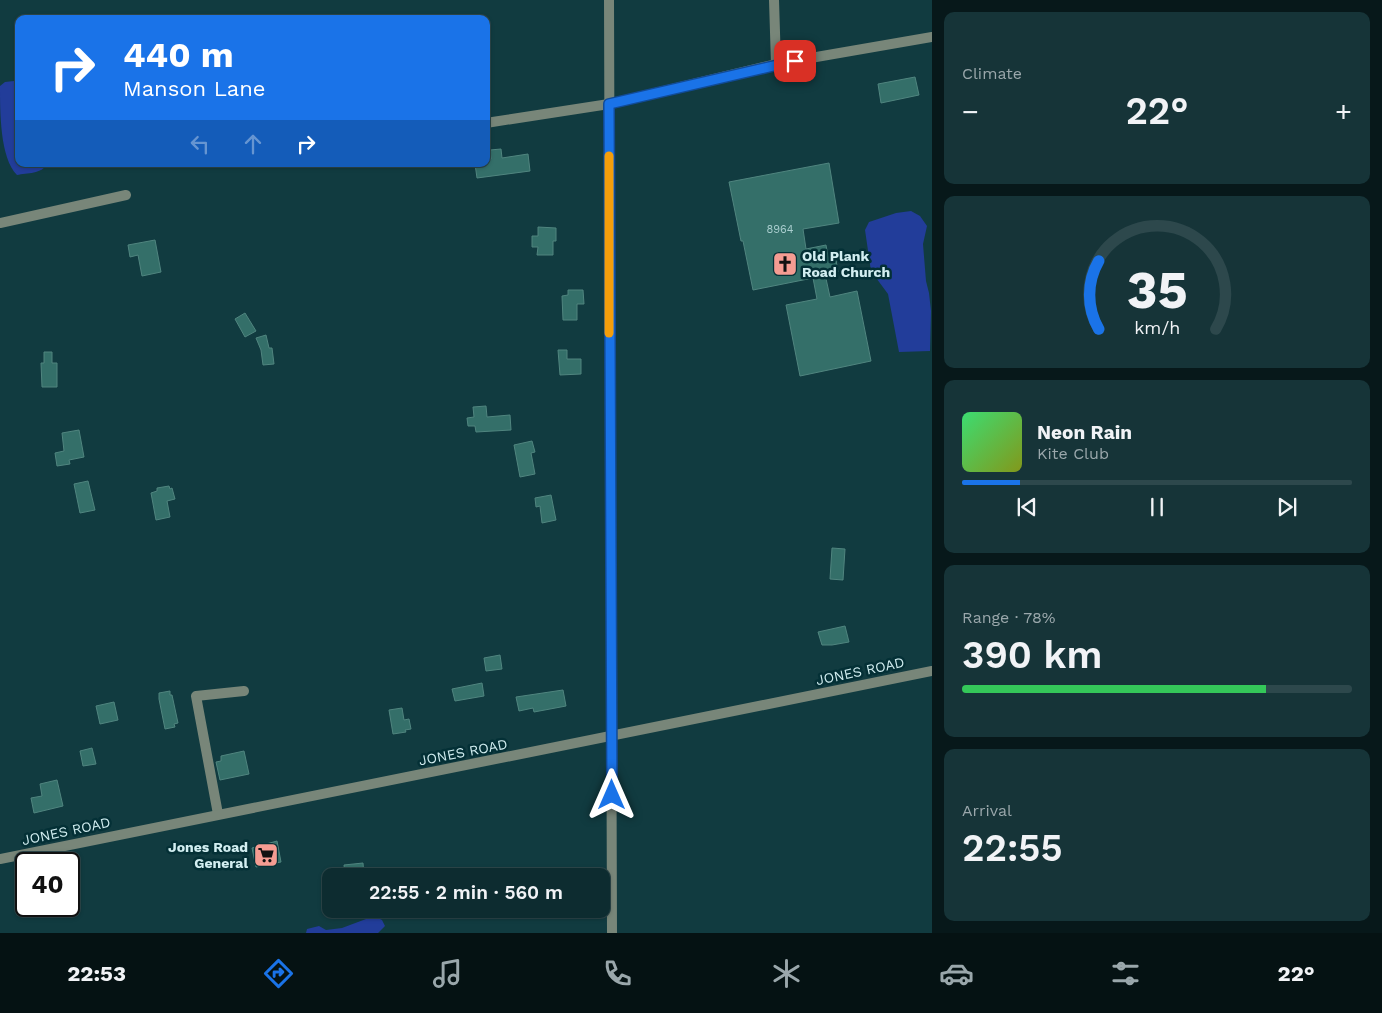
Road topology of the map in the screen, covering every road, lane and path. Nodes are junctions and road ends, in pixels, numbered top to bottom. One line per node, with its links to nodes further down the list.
1 (609, 0): 5 (street)
2 (774, 0): 4 (street)
3 (932, 37): 4 (street)
4 (776, 64): 5 (street)
5 (609, 104): 6 (street); 11 (street)
6 (490, 122)
7 (126, 195): 8 (street)
8 (0, 223)
9 (932, 671): 11 (street, JONES ROAD)
10 (244, 691): 12 (street)
11 (612, 736): 12 (street, JONES ROAD); 14 (street)
12 (218, 814): 13 (street, JONES ROAD)
13 (0, 859)
14 (612, 933)

